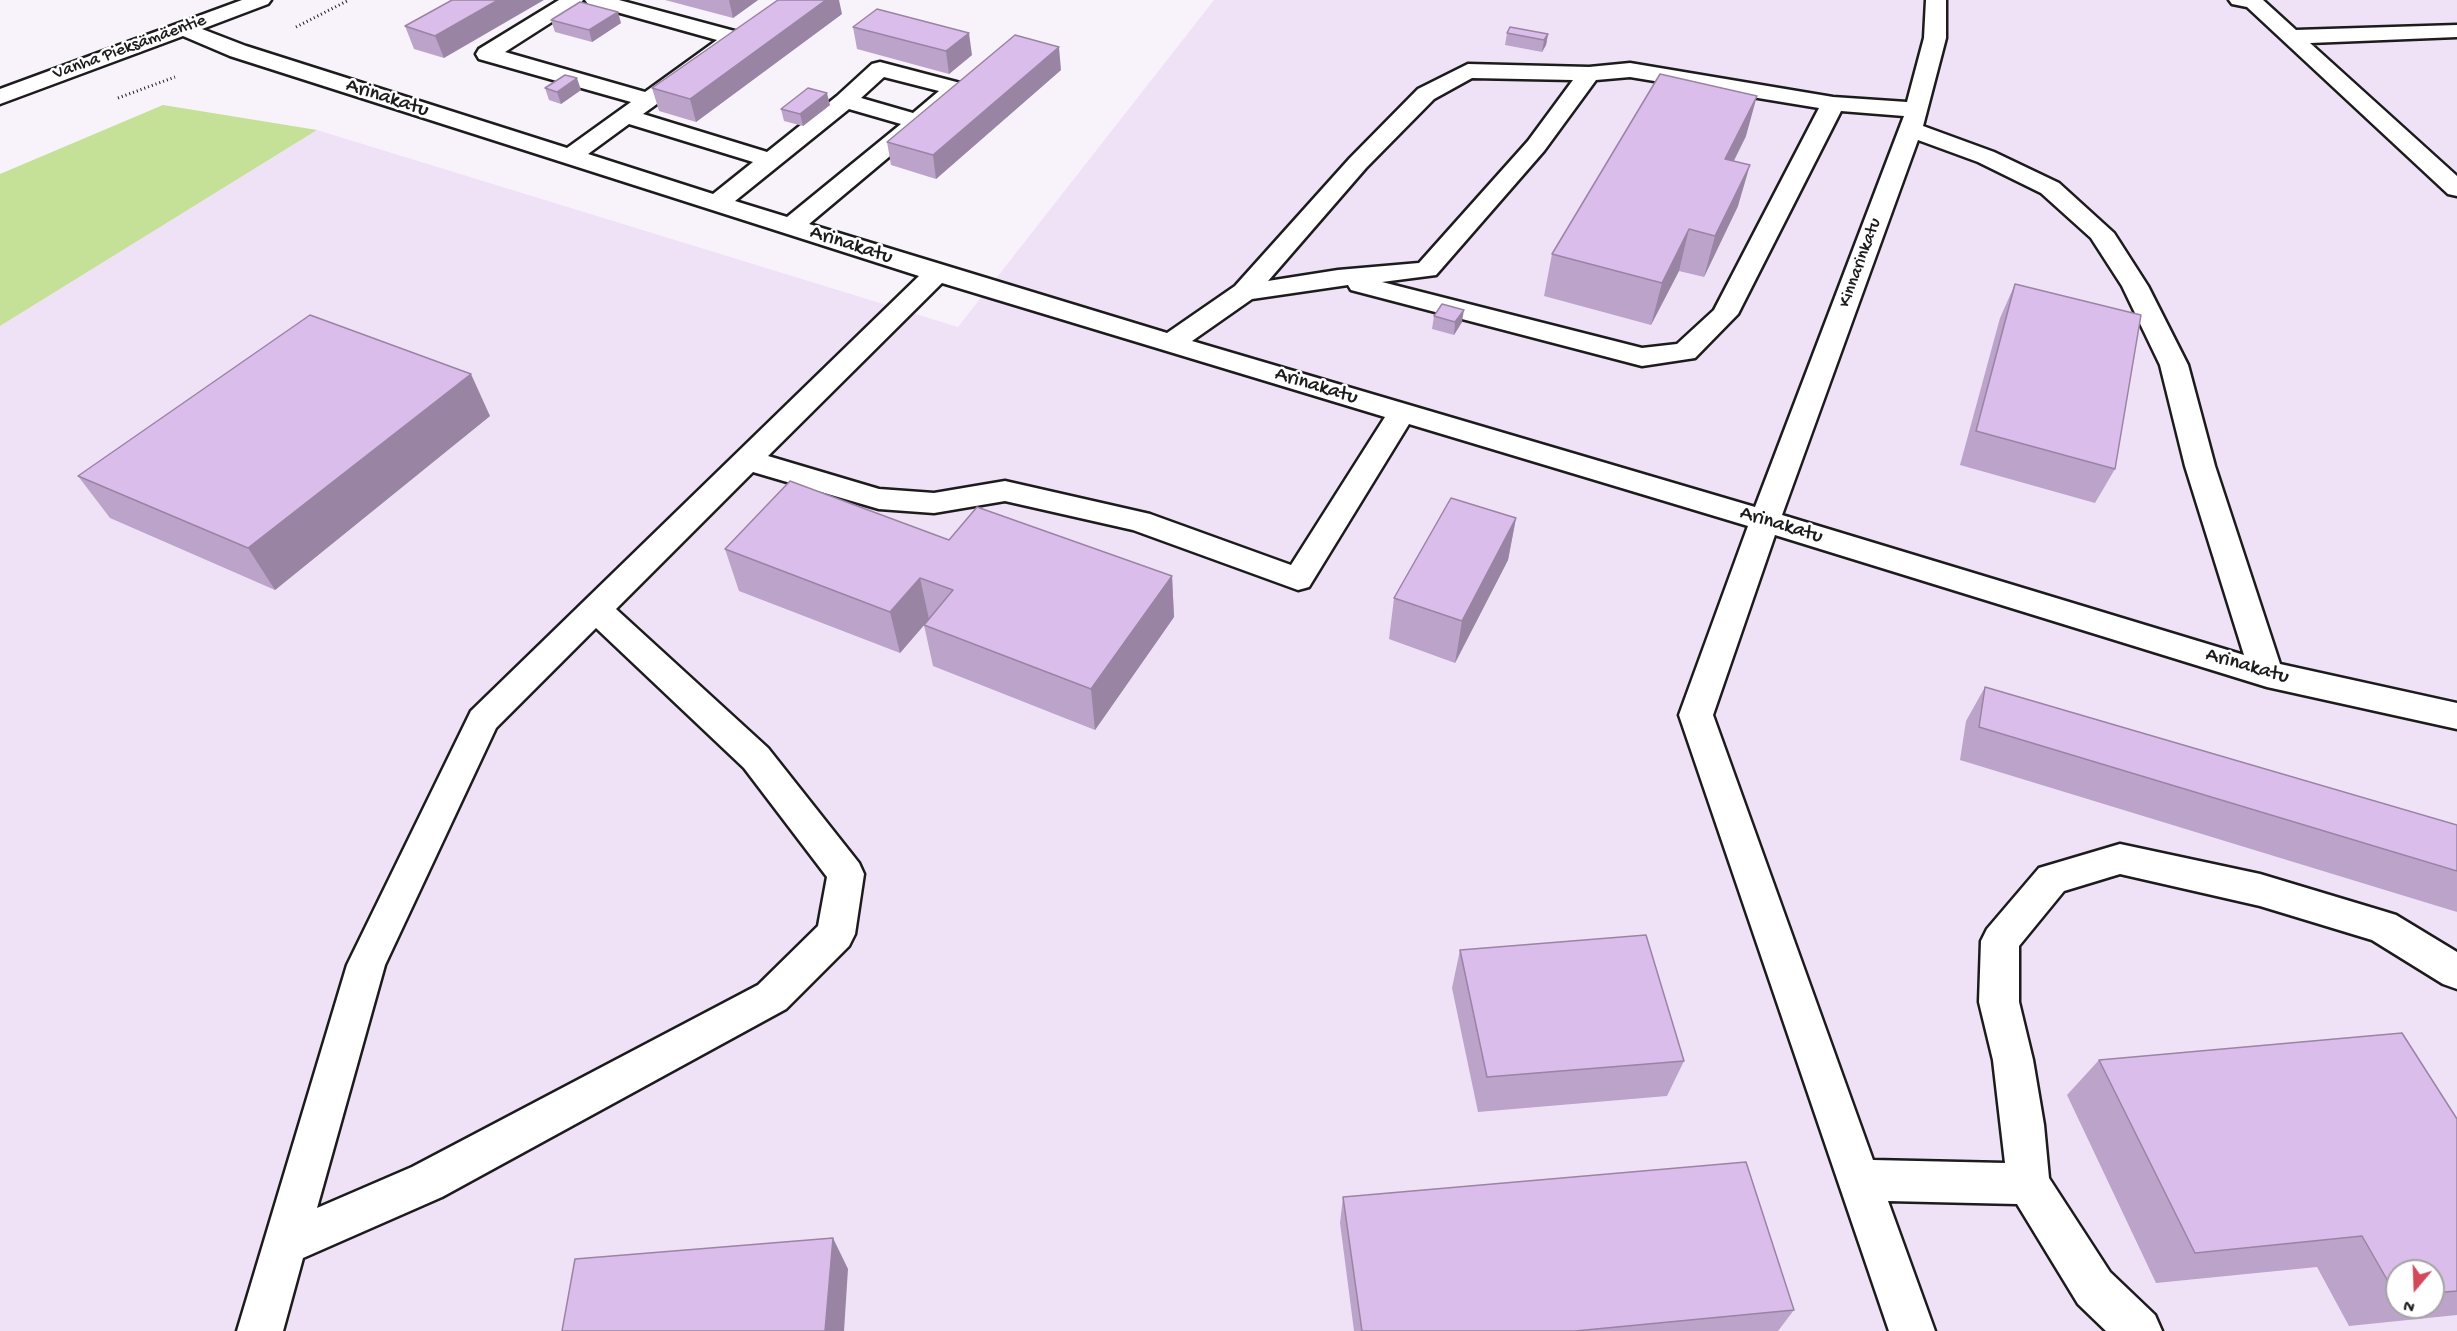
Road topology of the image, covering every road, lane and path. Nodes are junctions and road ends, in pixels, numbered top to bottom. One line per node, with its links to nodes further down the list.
1 (261, 0): 6 (street, Vanha Pieksämäentie)
2 (573, 0): 11 (street)
3 (594, 0): 11 (street)
4 (1936, 0): 15 (street, Kinnarinkatu)
5 (2239, 0): 8 (street)
6 (183, 29): 10 (street, Vanha Pieksämäentie); 17 (street, Arinakatu)
7 (2457, 31): 8 (street)
8 (2291, 37): 19 (street)
9 (1589, 74): 13 (street); 23 (street); 24 (street)
10 (0, 97)
11 (650, 100): 14 (street)
12 (845, 101): 16 (street); 16 (street); 18 (street)
13 (1833, 104): 15 (street); 23 (street)
14 (626, 116): 17 (street); 18 (street)
15 (1914, 120): 28 (street, Kinnarinkatu); 30 (street)
16 (917, 122): 21 (street)
17 (569, 156): 20 (street, Arinakatu)
18 (770, 160): 20 (street)
19 (2457, 189)
20 (717, 203): 21 (street, Arinakatu)
21 (791, 227): 22 (street, Arinakatu)
22 (938, 273): 25 (street, Arinakatu); 27 (street)
23 (1338, 278): 24 (street)
24 (1244, 292): 25 (street)
25 (1171, 343): 26 (street, Arinakatu)
26 (1402, 412): 27 (street); 28 (street, Arinakatu)
27 (747, 460): 29 (street)
28 (1765, 521): 30 (street, Arinakatu); 33 (street, Kinnarinkatu)
29 (596, 609): 35 (street); 35 (street)
30 (2267, 674): 31 (street, Arinakatu)
31 (2457, 716)
32 (2457, 972): 34 (street)
33 (1859, 1180): 34 (street); 37 (street, Kinnarinkatu)
34 (2028, 1184): 38 (street)
35 (285, 1244): 36 (street)
36 (260, 1331)
37 (1912, 1331)
38 (2139, 1331)

